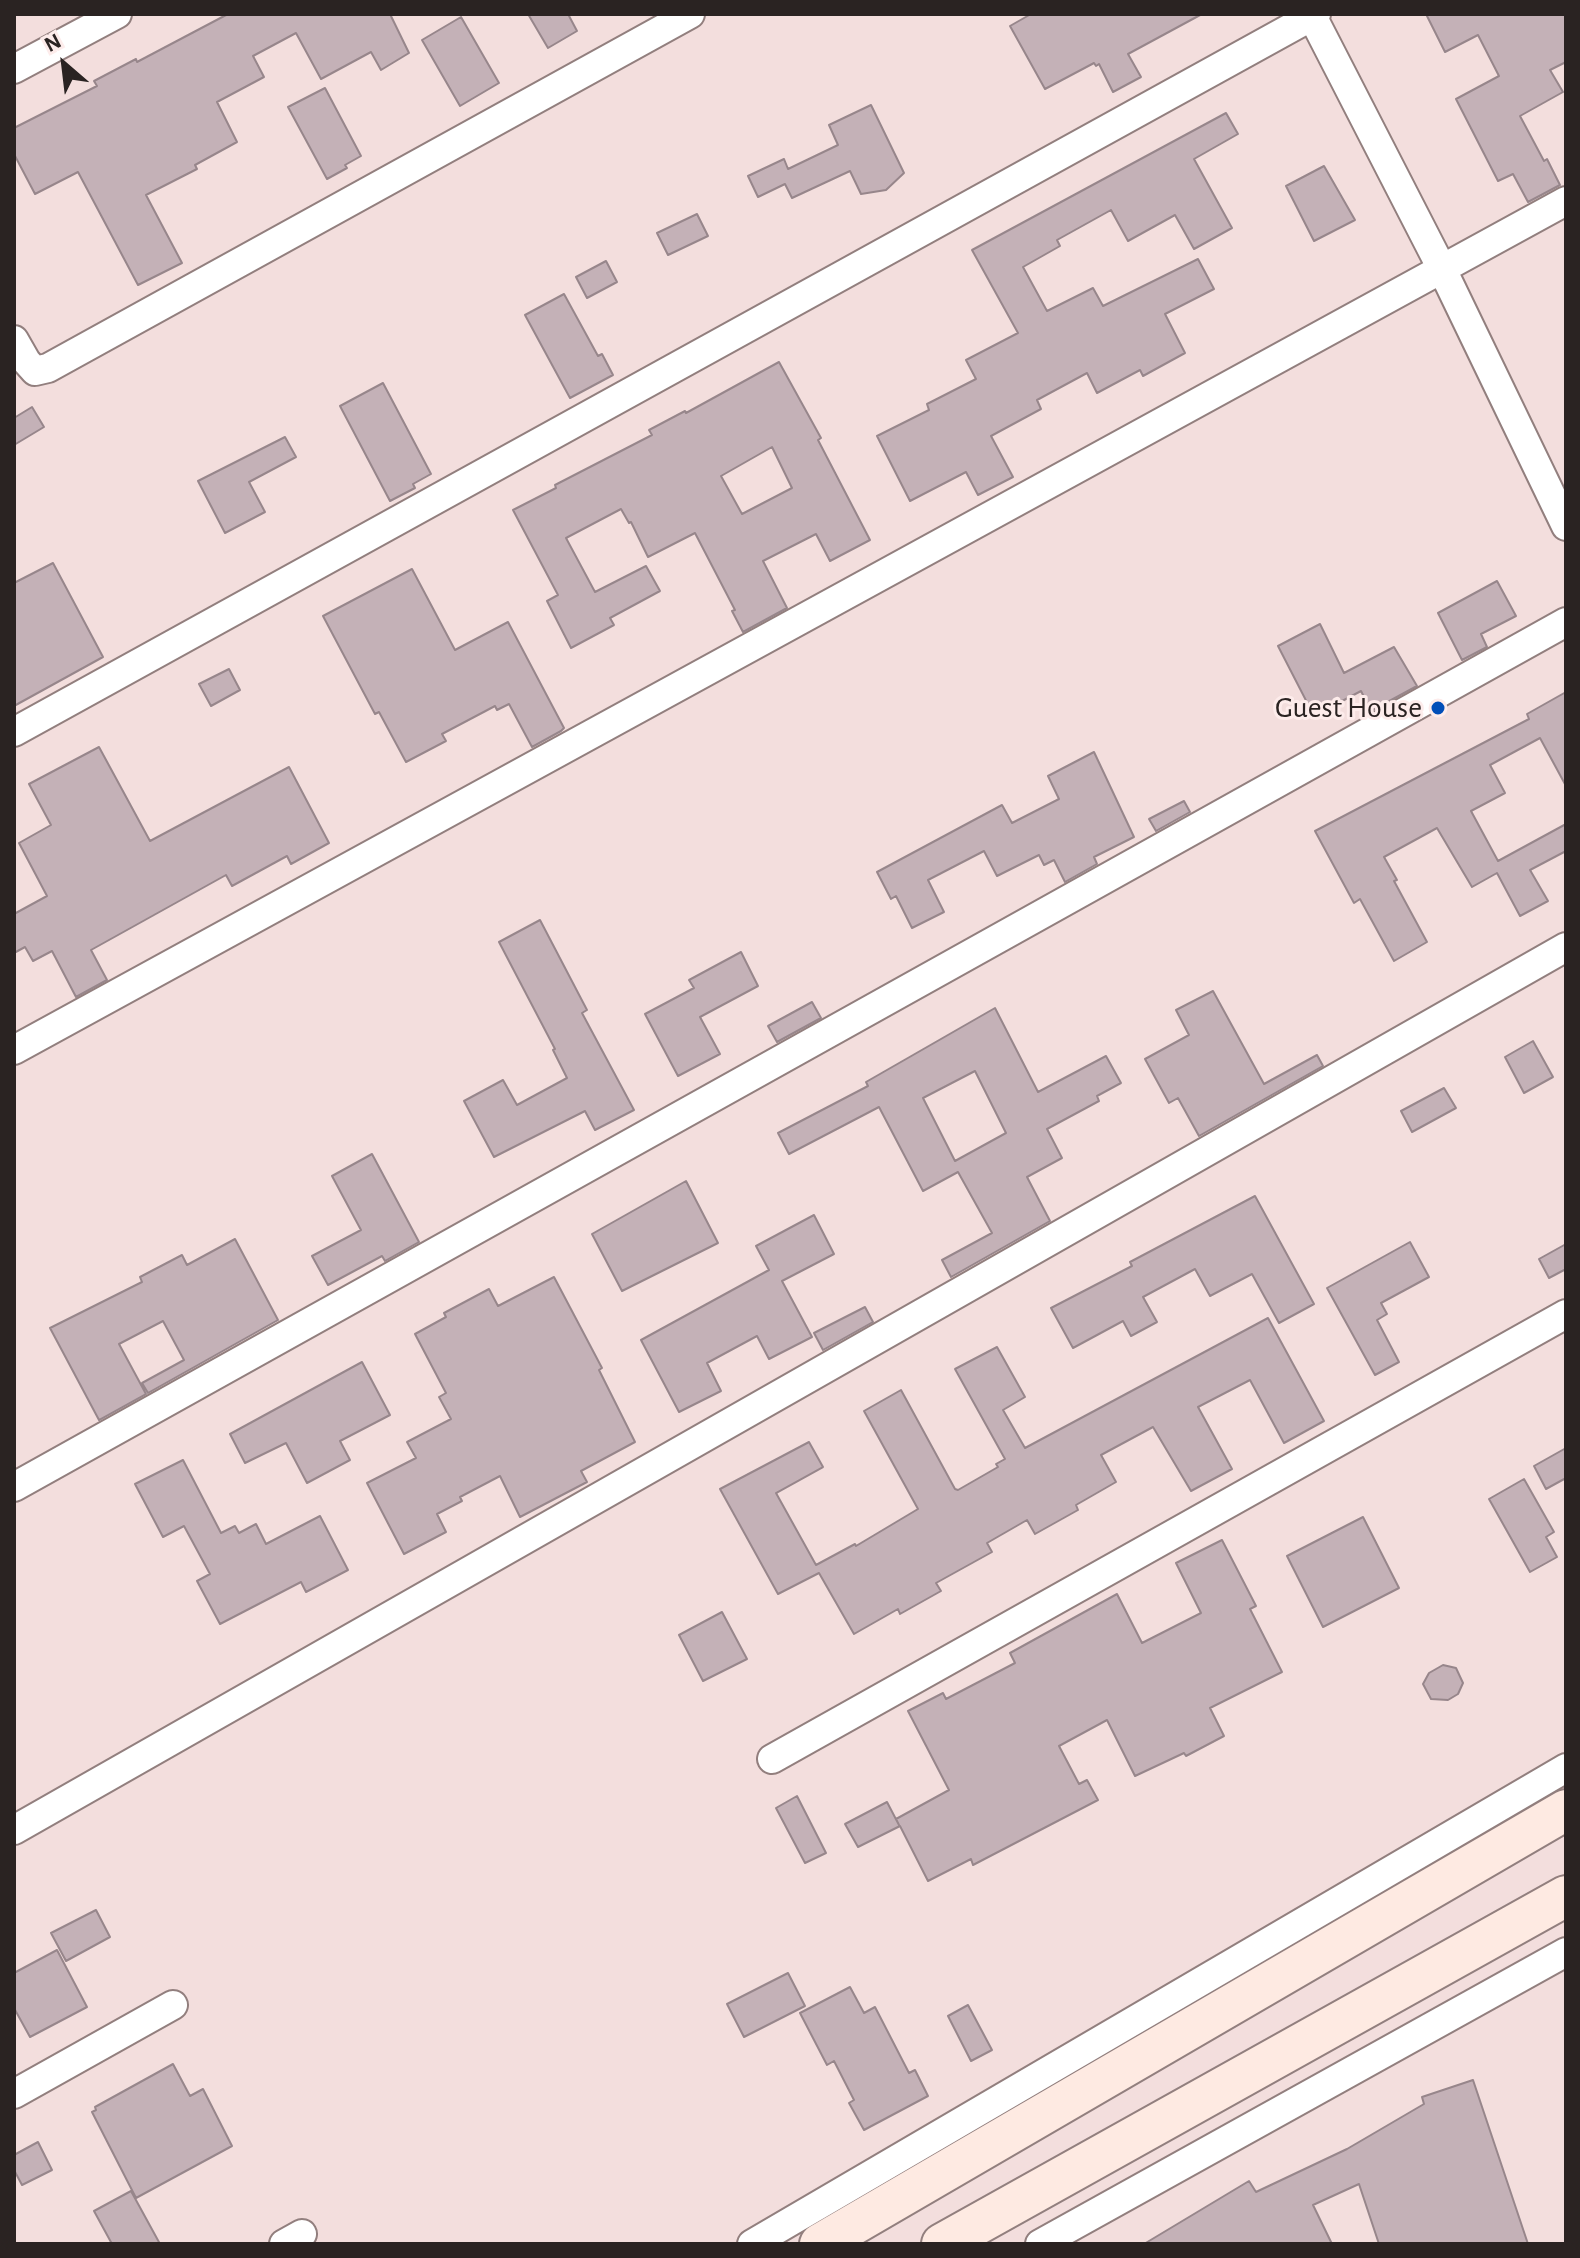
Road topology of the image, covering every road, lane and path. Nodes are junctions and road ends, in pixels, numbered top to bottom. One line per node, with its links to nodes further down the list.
1 (117, 14): 4 (street)
2 (690, 14): 7 (street)
3 (1313, 15): 6 (street); 10 (street)
4 (14, 69)
5 (1566, 201): 6 (street)
6 (1442, 269): 8 (street); 12 (street)
7 (14, 340)
8 (1566, 526)
9 (1566, 622): 14 (street)
10 (14, 732)
11 (1566, 947): 18 (street)
12 (14, 1050)
13 (1566, 1314): 15 (street)
14 (14, 1487)
15 (772, 1759)
16 (1566, 1768): 23 (street)
17 (1566, 1810): 24 (main road)
18 (14, 1830)
19 (1566, 1896): 25 (main road)
20 (1566, 1952): 26 (street)
21 (173, 2005): 22 (street)
22 (14, 2094)
23 (752, 2244)
24 (820, 2244)
25 (942, 2244)
26 (1040, 2244)

